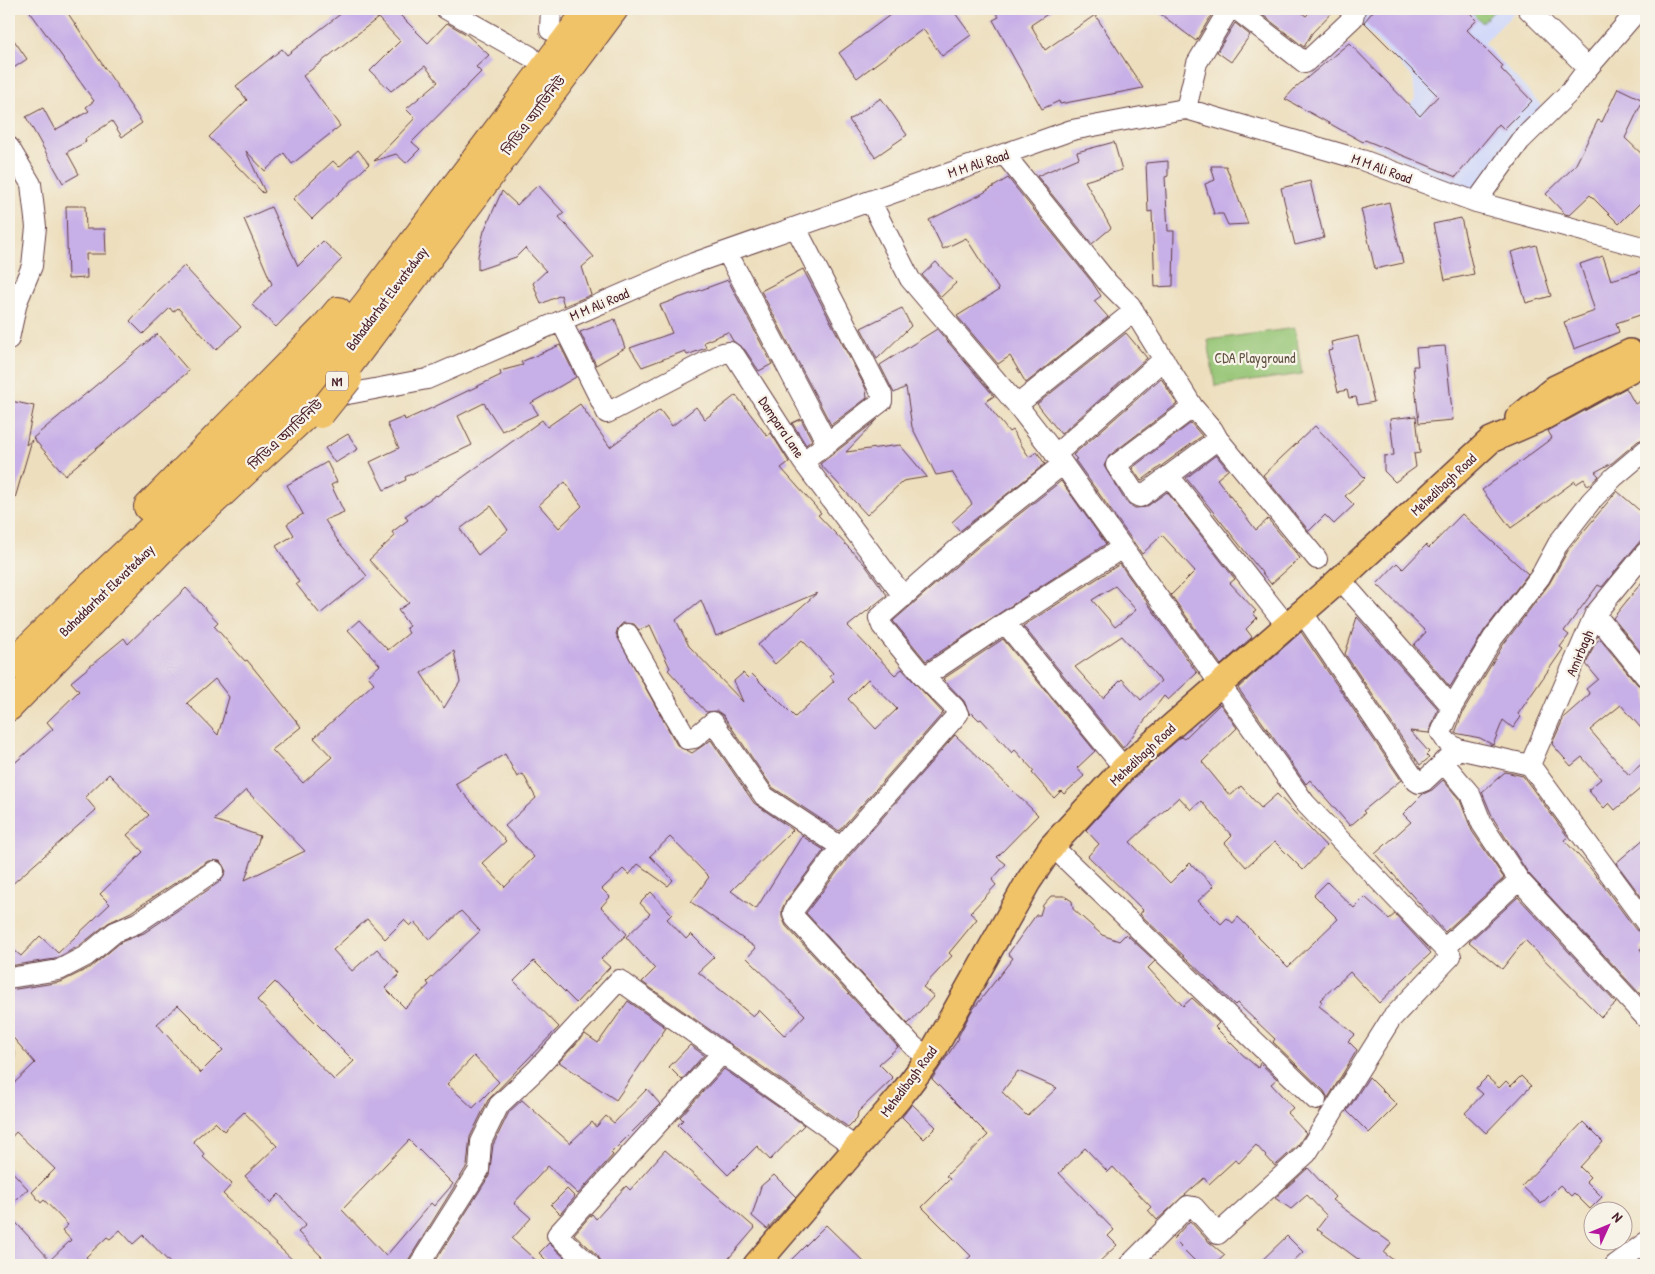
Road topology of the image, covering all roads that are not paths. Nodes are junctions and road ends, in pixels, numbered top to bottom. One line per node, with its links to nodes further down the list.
1 (446, 9): 13 (street)
2 (566, 9): 12 (highway)
3 (589, 9): 49 (highway, Bahaddarhat Elevatedway)
4 (604, 9): 53 (highway, Bahaddarhat Elevatedway)
5 (614, 9): 30 (highway, সিডিএ অ্যাভিনিউ / N1)
6 (631, 9): 30 (highway, bridge)
7 (1229, 9): 15 (street)
8 (1236, 9): 9 (street)
9 (1355, 9)
10 (1528, 9): 14 (street)
11 (1639, 9): 14 (street)
12 (551, 19): 13 (highway)
13 (530, 56): 48 (highway)
14 (1588, 68): 19 (street)
15 (1186, 109): 17 (street, M M Ali Road); 19 (street, M M Ali Road)
16 (9, 147): 25 (street)
17 (1004, 155): 18 (street, M M Ali Road); 23 (street)
18 (871, 202): 20 (street, M M Ali Road); 29 (street)
19 (1476, 202): 21 (street, M M Ali Road)
20 (796, 228): 22 (street, M M Ali Road); 34 (street, Dampara Lane)
21 (1646, 248)
22 (727, 252): 24 (street, M M Ali Road); 34 (street)
23 (1134, 311): 27 (street); 29 (street)
24 (561, 321): 30 (street, M M Ali Road); 37 (street, Dampara Lane)
25 (9, 339)
26 (1646, 344): 33 (main road)
27 (1164, 359): 31 (street); 36 (street)
28 (1646, 361): 33 (main road, Mehedibagh Road)
29 (1017, 405): 36 (street)
30 (322, 406): 54 (highway, সিডিএ অ্যাভিনিউ / N1); 56 (highway)
31 (1193, 407): 32 (street); 38 (street)
32 (1218, 439): 38 (street); 41 (street)
33 (1491, 440): 42 (main road, Mehedibagh Road)
34 (827, 442): 37 (street, Dampara Lane)
35 (1646, 450): 55 (street)
36 (1059, 460): 39 (street); 43 (street)
37 (803, 462): 43 (street)
38 (1169, 476): 45 (street)
39 (1122, 548): 46 (street); 52 (street)
40 (1646, 552): 44 (street, Amirbagh)
41 (1317, 559)
42 (1340, 579): 45 (main road, Mehedibagh Road); 55 (street)
43 (904, 597): 50 (street)
44 (1596, 614): 51 (street); 58 (street, Amirbagh)
45 (1295, 619): 52 (main road, Mehedibagh Road); 57 (street)
46 (1004, 623): 50 (street); 59 (street)
47 (628, 634): 61 (street)
48 (9, 641)
49 (9, 667)
50 (924, 677): 61 (street)
51 (1646, 677)
52 (1220, 684): 59 (main road, Mehedibagh Road); 65 (street)
53 (9, 687)
54 (9, 707)
55 (1452, 707): 57 (street)
56 (9, 719)
57 (1450, 756): 58 (street); 63 (street)
58 (1530, 765): 64 (street)
59 (1124, 768): 60 (main road, Mehedibagh Road)
60 (1052, 846): 69 (main road, Mehedibagh Road); 70 (street)
61 (841, 847): 69 (street)
62 (214, 871): 66 (street)
63 (1518, 880): 65 (street); 67 (street)
64 (1646, 923)
65 (1445, 948): 76 (street)
66 (9, 978)
67 (1646, 1018)
68 (722, 1052): 71 (street); 73 (street); 74 (street)
69 (929, 1058): 71 (main road, Mehedibagh Road)
70 (1316, 1100)
71 (855, 1147): 75 (main road, Mehedibagh Road)
72 (1646, 1242): 77 (street)
73 (420, 1265)
74 (590, 1265)
75 (756, 1265)
76 (1129, 1265)
77 (1615, 1265)

